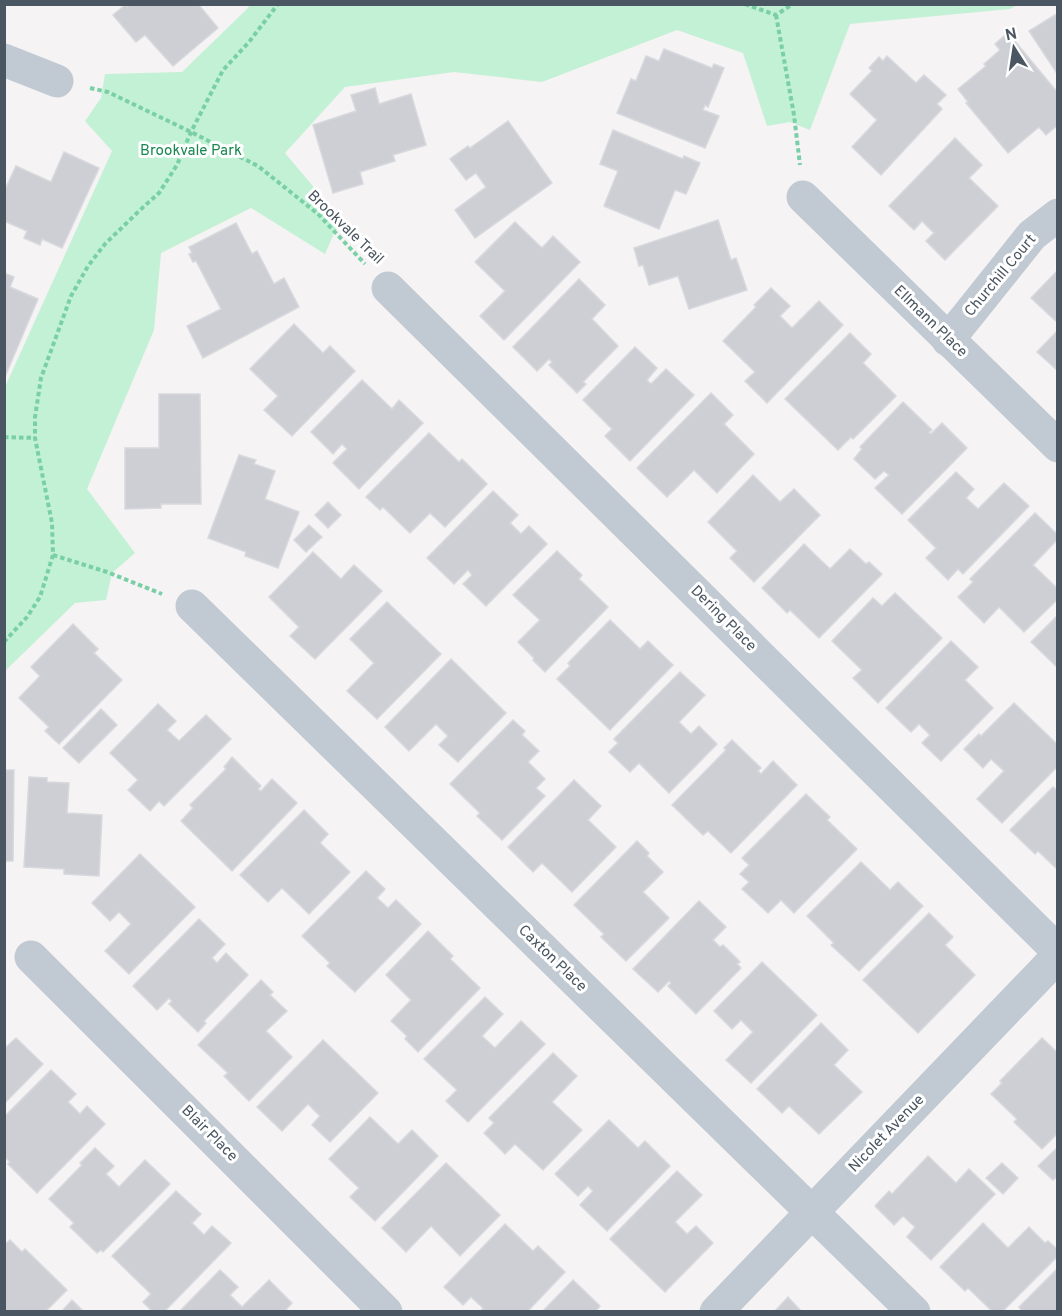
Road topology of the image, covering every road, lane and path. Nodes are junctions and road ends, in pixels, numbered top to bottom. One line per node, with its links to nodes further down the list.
1 (278, 4): 7 (path)
2 (745, 4): 4 (path)
3 (793, 4): 4 (path)
4 (776, 15): 8 (path)
5 (4, 60): 6 (street)
6 (57, 81): 7 (path, Brookvale Trail)
7 (191, 132): 10 (path, Brookvale Trail); 13 (path)
8 (803, 197): 11 (street, Ellmann Place)
9 (1058, 215): 11 (street, Churchill Court)
10 (388, 288): 18 (street, Dering Place)
11 (948, 340): 14 (street, Ellmann Place)
12 (4, 437): 13 (path)
13 (35, 438): 15 (path)
14 (1058, 446)
15 (53, 555): 16 (path); 17 (path)
16 (192, 606): 21 (street, Caxton Place)
17 (4, 642)
18 (1058, 951)
19 (1058, 956): 21 (street, Nicolet Avenue)
20 (31, 957): 22 (street, Blair Place)
21 (812, 1213): 23 (street, Nicolet Avenue); 24 (street, Caxton Place)
22 (386, 1311)
23 (716, 1311)
24 (914, 1311)

